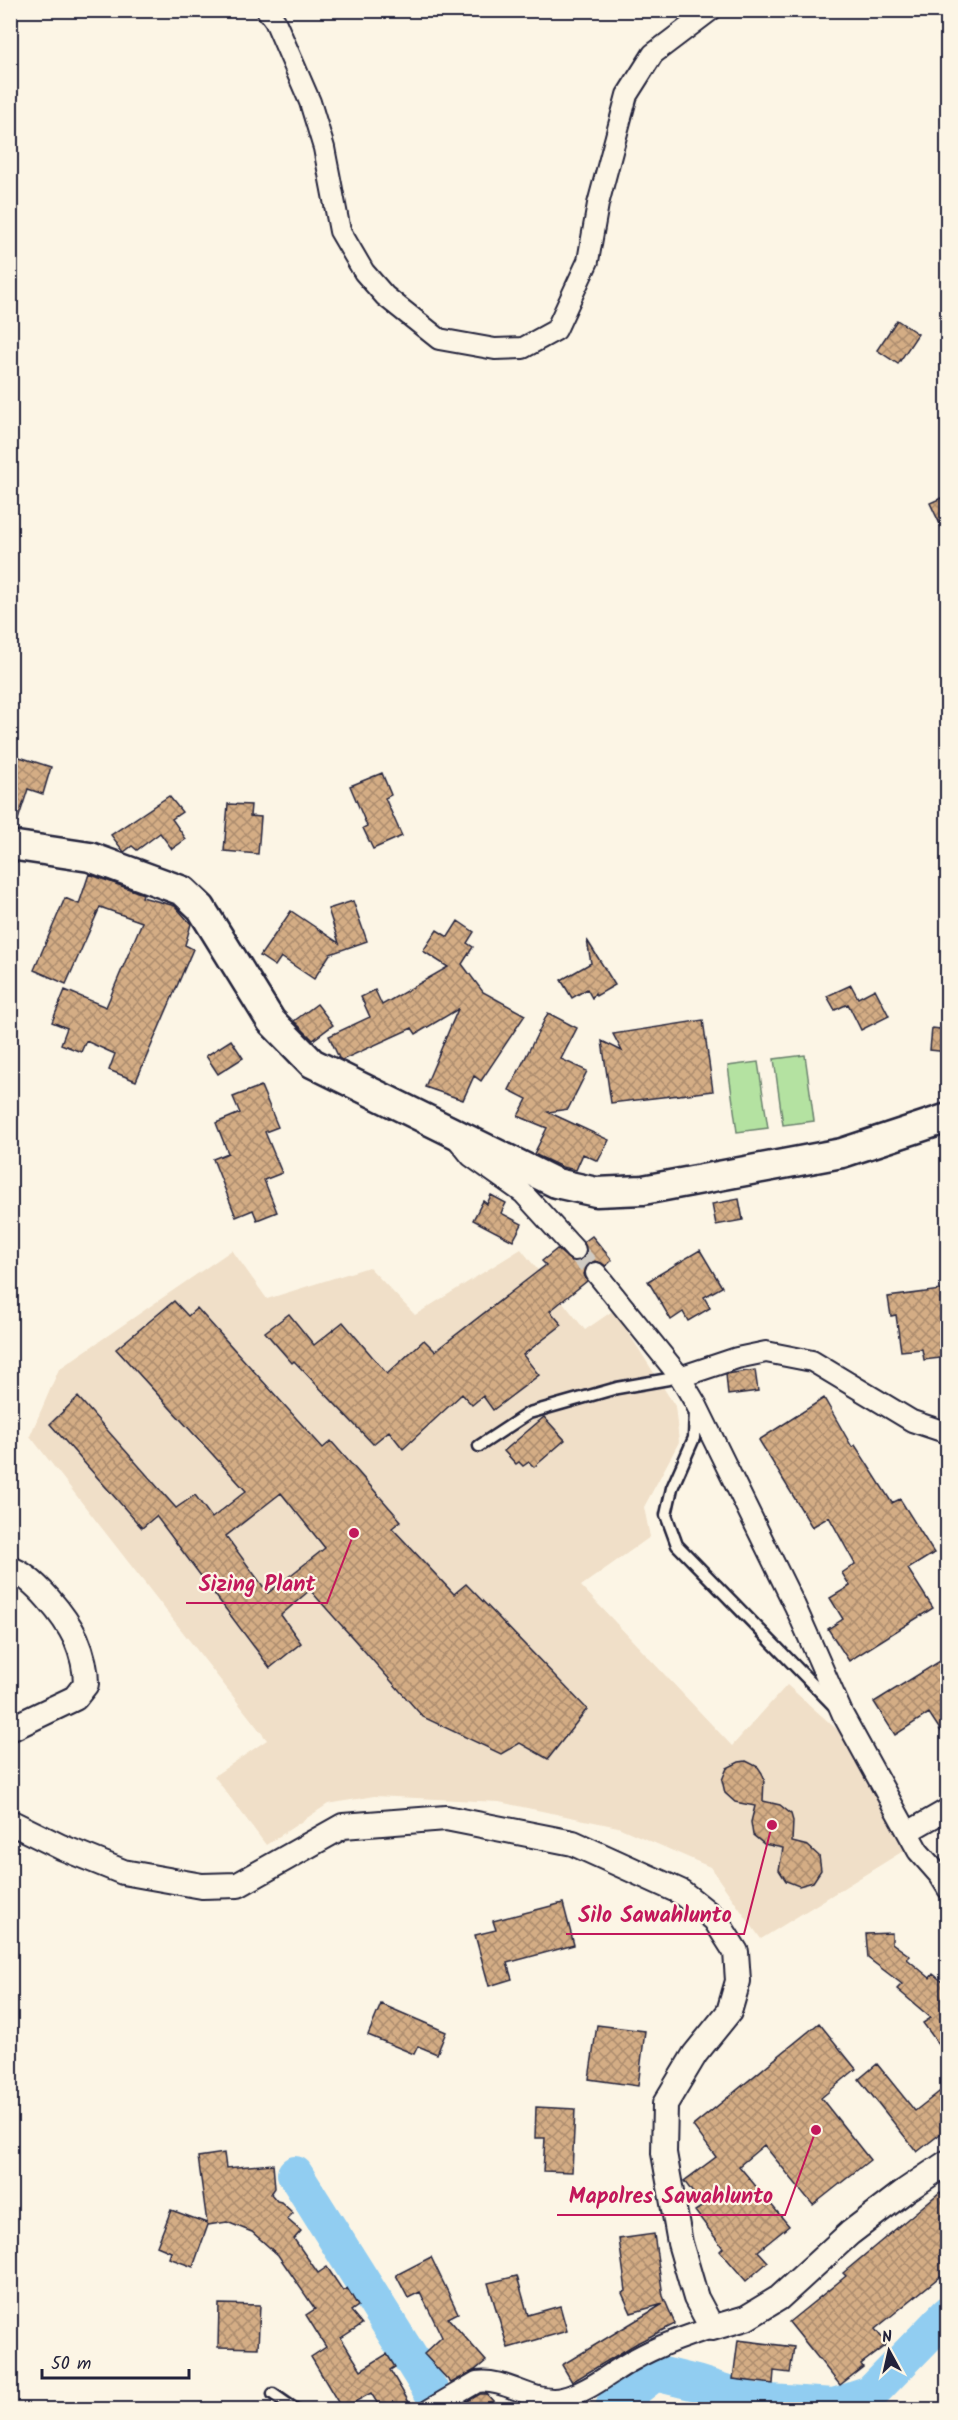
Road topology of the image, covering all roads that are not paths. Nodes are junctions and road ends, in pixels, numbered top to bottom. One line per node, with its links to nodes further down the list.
1 (267, 10): 2 (street)
2 (711, 10)
3 (10, 845): 5 (main road)
4 (948, 1118): 5 (main road)
5 (449, 1128): 6 (street)
6 (575, 1250)
7 (596, 1273): 8 (street)
8 (680, 1377): 9 (street); 10 (street); 11 (lane)
9 (696, 1404): 13 (street); 13 (lane)
10 (948, 1433)
11 (479, 1446)
12 (10, 1569): 14 (street)
13 (843, 1715): 17 (street)
14 (10, 1729)
15 (948, 1809): 17 (street)
16 (10, 1822): 20 (street)
17 (908, 1832): 18 (street)
18 (948, 1889)
19 (948, 2162): 20 (street)
20 (712, 2328): 23 (street)
21 (273, 2394): 22 (lane)
22 (296, 2409)
23 (429, 2409)

